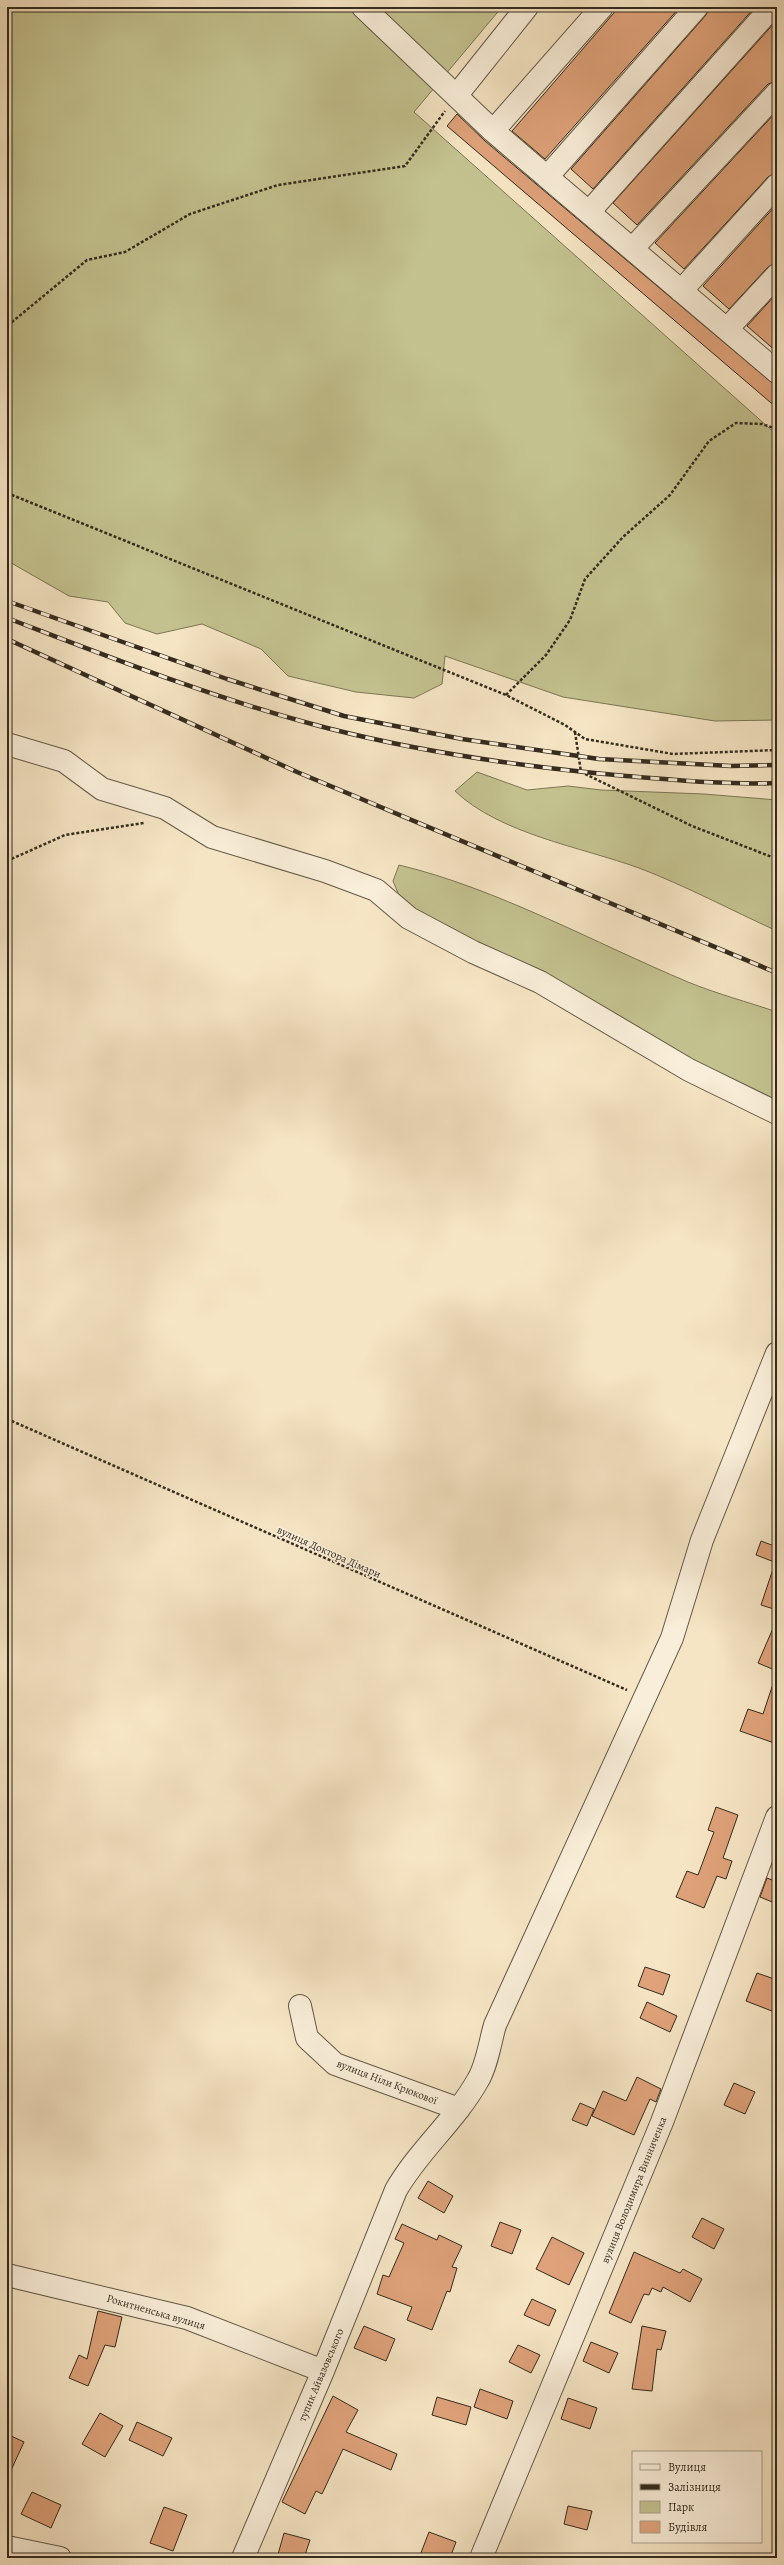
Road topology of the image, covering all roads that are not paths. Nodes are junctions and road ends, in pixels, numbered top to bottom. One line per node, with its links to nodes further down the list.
1 (363, 7): 7 (street)
2 (527, 7): 7 (street)
3 (602, 7): 8 (street)
4 (697, 7): 9 (street)
5 (772, 7): 11 (street)
6 (777, 93): 12 (street)
7 (456, 96): 8 (street)
8 (493, 130): 9 (street)
9 (547, 177): 11 (street)
10 (777, 185): 14 (street)
11 (589, 212): 12 (street)
12 (632, 249): 14 (street)
13 (777, 275): 15 (street)
14 (681, 291): 15 (street)
15 (727, 329): 16 (street)
16 (777, 371)
17 (7, 744): 18 (street)
18 (777, 1113)
19 (777, 1353): 22 (street, тупик Айвазовського)
20 (777, 1817): 28 (street, вулиця Володимира Винниченка)
21 (300, 2006): 22 (street, вулиця Ніли Крюкової)
22 (459, 2109): 24 (street, тупик Айвазовського)
23 (7, 2276): 24 (street, Рокитненська вулиця)
24 (324, 2371): 27 (street, тупик Айвазовського)
25 (7, 2547): 26 (street)
26 (60, 2558)
27 (243, 2558)
28 (481, 2558)

